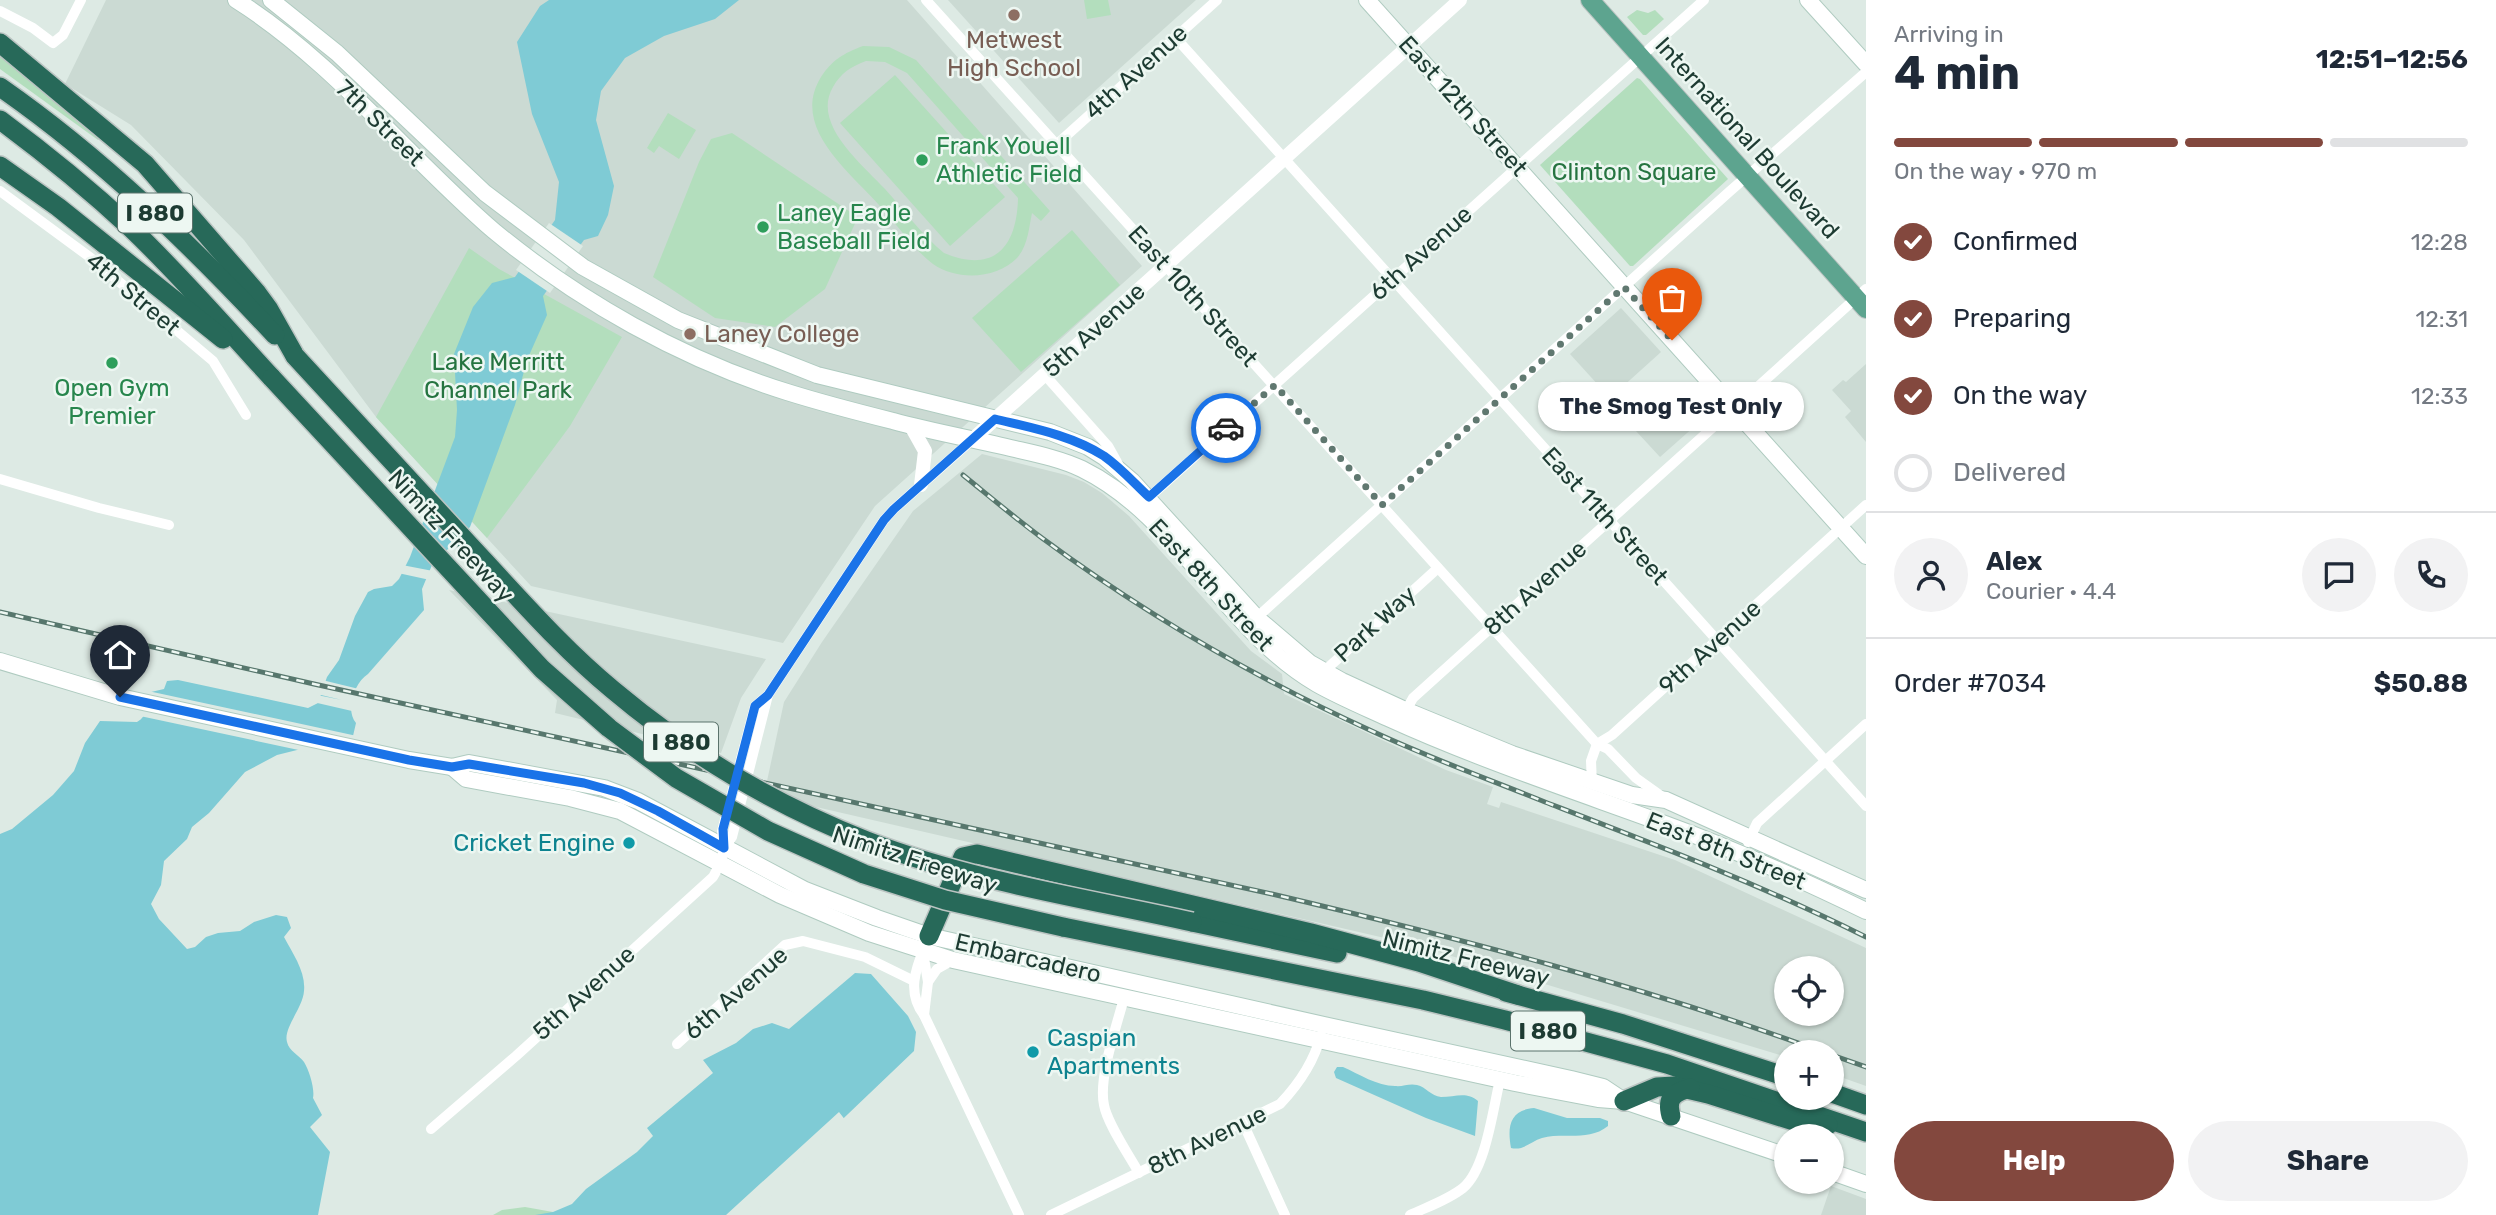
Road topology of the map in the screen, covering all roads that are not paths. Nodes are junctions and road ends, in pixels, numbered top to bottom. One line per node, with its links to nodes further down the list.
1 (81, 0): 11 (street)
2 (236, 0): 27 (main road, 7th Street)
3 (271, 0): 26 (main road, 7th Street)
4 (926, 0): 20 (street, East 10th Street)
5 (1217, 0): 12 (street, 4th Avenue)
6 (1367, 0): 14 (main road, East 12th Street)
7 (1460, 0): 14 (street, 5th Avenue)
8 (1590, 0): 15 (main road, International Boulevard)
9 (1704, 0): 15 (street, 6th Avenue)
10 (1808, 0): 16 (main road)
11 (0, 11)
12 (1175, 37): 20 (street, 4th Avenue); 21 (street, East 11th Street)
13 (0, 43): 32 (highway)
14 (1408, 46): 21 (street, 5th Avenue); 23 (main road, East 12th Street)
15 (1641, 56): 23 (street, 6th Avenue); 24 (main road, International Boulevard)
16 (1866, 64)
17 (1866, 72): 24 (street)
18 (0, 86): 32 (highway, Nimitz Freeway / I 880)
19 (0, 120): 34 (highway, Nimitz Freeway / I 880)
20 (1056, 145): 28 (street, East 10th Street)
21 (1283, 157): 28 (street, 5th Avenue); 29 (street, East 11th Street)
22 (0, 166): 34 (highway)
23 (1517, 166): 29 (street, 6th Avenue); 30 (main road, East 12th Street)
24 (1749, 176): 30 (street); 31 (main road, International Boulevard)
25 (0, 191): 38 (street, 4th Street)
26 (532, 231): 39 (main road, East 8th Street)
27 (520, 252): 40 (main road, East 8th Street)
28 (1165, 266): 33 (street, 5th Avenue); 35 (street, East 10th Street)
29 (1393, 279): 35 (street, 6th Avenue); 36 (street, East 11th Street)
30 (1624, 287): 36 (street); 37 (main road, East 12th Street)
31 (1863, 299): 37 (street, 8th Avenue)
32 (295, 356): 77 (highway, Nimitz Freeway / I 880, bridge)
33 (1044, 374): 39 (street, 5th Avenue); 42 (street, East 8th Street)
34 (272, 378): 91 (highway, Nimitz Freeway / I 880, bridge)
35 (1275, 385): 45 (street, 6th Avenue); 46 (street, East 10th Street)
36 (1501, 400): 46 (street); 48 (street, East 11th Street)
37 (1733, 408): 48 (street, 8th Avenue); 50 (main road, East 12th Street)
38 (246, 415)
39 (995, 419): 41 (street, 5th Avenue); 42 (main road, East 8th Street)
40 (911, 426): 41 (main road, East 8th Street); 44 (street)
41 (973, 439): 44 (street, 5th Avenue); 45 (main road, East 8th Street)
42 (1121, 469): 45 (main road, East 8th Street)
43 (0, 479): 49 (street)
44 (921, 485): 68 (street, 5th Avenue)
45 (1143, 502): 53 (main road, East 8th Street)
46 (1382, 505): 52 (street, East 10th Street); 53 (street)
47 (1866, 505): 50 (street, 9th Avenue)
48 (1610, 521): 54 (street, 8th Avenue); 55 (street, East 11th Street)
49 (169, 525)
50 (1841, 528): 51 (main road, East 12th Street); 55 (street, 9th Avenue)
51 (1866, 556)
52 (1438, 568): 54 (street, East 10th Street); 57 (street, Park Way)
53 (1252, 623): 57 (main road, East 8th Street)
54 (1491, 627): 58 (street, 8th Avenue); 60 (street, East 10th Street)
55 (1717, 640): 60 (street, 9th Avenue); 61 (street, East 11th Street)
56 (0, 661): 62 (main road, Embarcadero)
57 (1320, 677): 58 (main road, East 8th Street)
58 (1402, 717): 63 (main road, East 8th Street); 65 (main road, East 8th Street)
59 (1866, 724): 61 (street)
60 (1597, 744): 63 (street); 64 (street, East 10th Street)
61 (1825, 761): 66 (street, East 11th Street); 67 (street)
62 (452, 767): 68 (main road, Embarcadero); 70 (main road, Embarcadero)
63 (1592, 783): 64 (main road, East 8th Street); 65 (street)
64 (1666, 800): 67 (main road, East 8th Street)
65 (1600, 803): 69 (main road, East 8th Street)
66 (1866, 806)
67 (1750, 837): 69 (street); 71 (main road, East 8th Street)
68 (724, 848): 70 (street, 5th Avenue); 73 (main road, Embarcadero)
69 (1742, 854): 72 (main road, East 8th Street)
70 (719, 864): 73 (main road, Embarcadero); 90 (street, 5th Avenue)
71 (1866, 890)
72 (1866, 911)
73 (926, 943): 74 (main road, Embarcadero); 75 (street); 76 (street); 77 (highway); 80 (main road, Embarcadero)
74 (953, 960): 76 (street); 78 (main road, Embarcadero)
75 (914, 981): 79 (street); 81 (street, 6th Avenue)
76 (928, 982): 79 (street)
77 (1518, 995): 82 (highway, Nimitz Freeway / I 880)
78 (1124, 998): 80 (main road, Embarcadero); 93 (street)
79 (924, 1015): 96 (street)
80 (1322, 1033): 83 (main road, Embarcadero); 86 (main road, Embarcadero); 89 (street, 8th Avenue)
81 (677, 1044)
82 (1774, 1073)
83 (1500, 1080): 86 (main road, Embarcadero); 99 (street)
84 (1690, 1088): 86 (highway); 88 (highway); 91 (highway)
85 (1844, 1097): 87 (highway)
86 (1624, 1101): 88 (main road, Embarcadero)
87 (1866, 1105)
88 (1671, 1116): 92 (main road, Embarcadero)
89 (1243, 1123): 93 (street, 8th Avenue); 98 (street)
90 (431, 1129)
91 (1861, 1129)
92 (1774, 1152)
93 (1139, 1173): 97 (street, 8th Avenue)
94 (1844, 1176): 95 (main road)
95 (1866, 1184)
96 (1019, 1215)
97 (1051, 1215)
98 (1285, 1215)
99 (1410, 1215)

